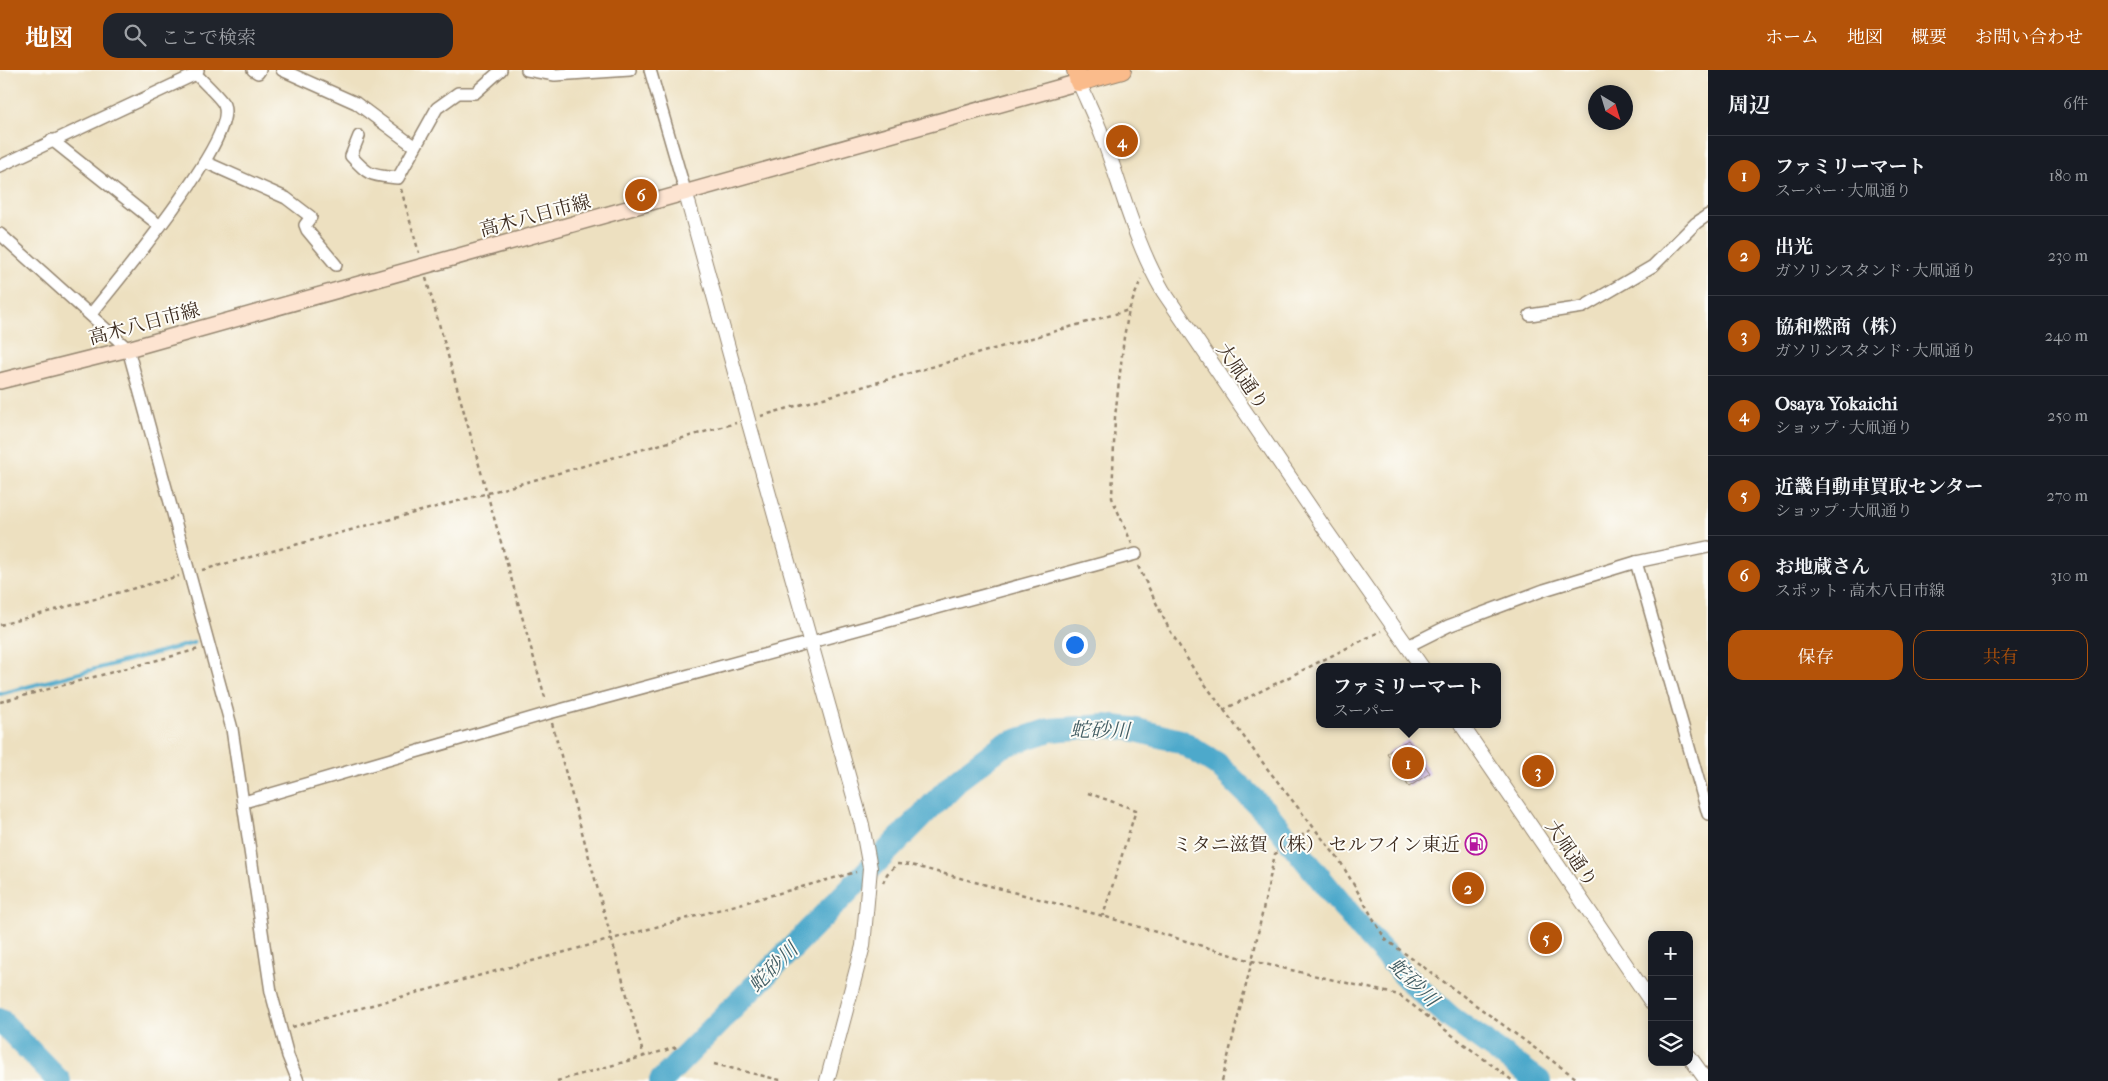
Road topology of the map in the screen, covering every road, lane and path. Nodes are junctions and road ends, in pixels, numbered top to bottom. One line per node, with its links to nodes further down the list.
1 (253, 70): 2 (street)
2 (260, 70)
3 (282, 70): 13 (street)
4 (501, 70): 13 (street)
5 (527, 70): 6 (street)
6 (630, 70)
7 (650, 70): 17 (street)
8 (1122, 70): 10 (main road)
9 (197, 72): 12 (street); 14 (street)
10 (1078, 76): 17 (main road, 高木八日市線); 23 (street, 大凧通り)
11 (359, 136): 16 (street)
12 (52, 140): 15 (street); 19 (street)
13 (415, 147): 16 (street)
14 (205, 162): 19 (street); 21 (street)
15 (0, 166)
16 (398, 178): 22 (path)
17 (686, 194): 22 (main road, 高木八日市線); 29 (street)
18 (1708, 216): 26 (street)
19 (160, 226): 25 (street)
20 (0, 234): 25 (street)
21 (336, 265)
22 (423, 266): 27 (main road, 高木八日市線); 30 (path)
23 (1150, 269): 24 (path); 36 (street, 大凧通り)
24 (1129, 310): 29 (path); 32 (path)
25 (91, 314): 27 (street)
26 (1530, 315)
27 (128, 349): 28 (main road, 高木八日市線); 34 (street)
28 (0, 381)
29 (748, 420): 30 (path); 37 (street)
30 (488, 493): 34 (path); 45 (path)
31 (1708, 547): 33 (street)
32 (1136, 554): 37 (street); 44 (path)
33 (1636, 562): 39 (street); 49 (street)
34 (190, 573): 35 (path); 38 (street)
35 (0, 625)
36 (1393, 625): 39 (street, 大凧通り); 40 (path)
37 (811, 642): 45 (street); 51 (street)
38 (210, 646): 43 (path); 48 (street)
39 (1408, 646): 41 (street, 大凧通り)
40 (1317, 663)
41 (1419, 663)
42 (1316, 664): 44 (path)
43 (0, 702)
44 (1223, 710): 50 (path)
45 (549, 713): 48 (street); 54 (path)
46 (1464, 728): 56 (street, 大凧通り)
47 (1088, 793): 53 (path)
48 (244, 802): 57 (street)
49 (1708, 811)
50 (1313, 828): 55 (path); 68 (path)
51 (870, 868): 52 (street); 54 (path)
52 (869, 894): 53 (path); 65 (street)
53 (1103, 916): 55 (path)
54 (612, 940): 57 (path); 59 (path)
55 (1252, 961): 66 (path); 67 (path)
56 (1648, 997)
57 (281, 1030): 62 (street)
58 (677, 1047): 59 (path)
59 (644, 1056): 63 (path)
60 (1693, 1062): 69 (street)
61 (714, 1064): 64 (path)
62 (298, 1081)
63 (557, 1081)
64 (784, 1081)
65 (827, 1081)
66 (1222, 1081)
67 (1513, 1081)
68 (1580, 1081)
69 (1707, 1081)

